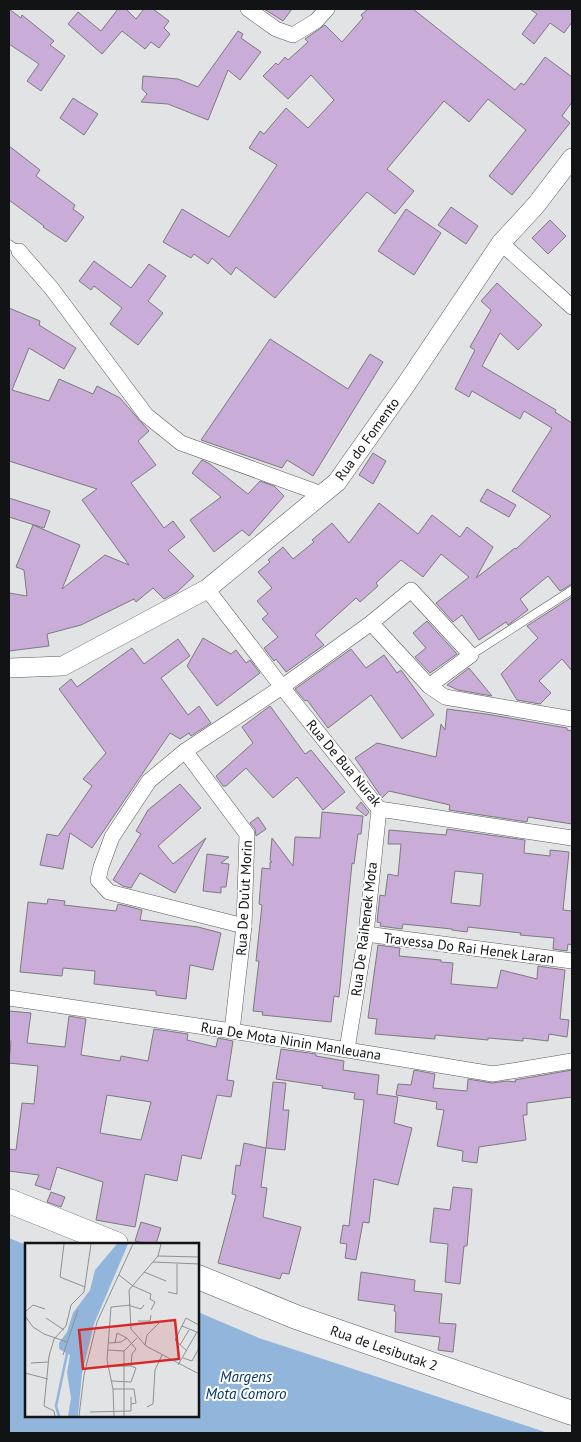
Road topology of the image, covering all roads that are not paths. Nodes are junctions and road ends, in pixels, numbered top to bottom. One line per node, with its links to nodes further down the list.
1 (248, 9): 2 (street)
2 (327, 9)
3 (572, 158): 4 (street, Rua do Fomento)
4 (501, 243): 6 (street); 7 (street, Rua do Fomento)
5 (14, 247): 7 (street)
6 (572, 307)
7 (322, 494): 8 (street, Rua do Fomento)
8 (207, 588): 12 (street, Rua do Fomento); 14 (street, Rua De Bua Nurak)
9 (572, 590): 11 (lane)
10 (372, 622): 11 (street); 13 (street); 14 (street)
11 (470, 655): 13 (street)
12 (9, 668)
13 (429, 686): 15 (street)
14 (282, 687): 16 (street); 17 (street, Rua De Bua Nurak)
15 (572, 719)
16 (186, 751): 19 (street, Rua De Du’ut Morin); 19 (street)
17 (378, 808): 18 (street, Rua De Bua Nurak); 20 (street, Rua De Raihenek Mota)
18 (572, 838)
19 (244, 926): 23 (street, Rua De Du’ut Morin)
20 (366, 934): 21 (street, Travessa Do Rai Henek Laran); 24 (street, Rua De Raihenek Mota)
21 (572, 961)
22 (9, 998): 23 (street, Rua De Mota Ninin Manleuana)
23 (232, 1031): 24 (street, Rua De Mota Ninin Manleuana)
24 (347, 1049): 25 (street, Rua De Mota Ninin Manleuana)
25 (572, 1061)
26 (9, 1201): 27 (main road)
27 (114, 1243)
28 (199, 1277): 29 (main road, Rua de Lesibutak 2)
29 (572, 1413)

